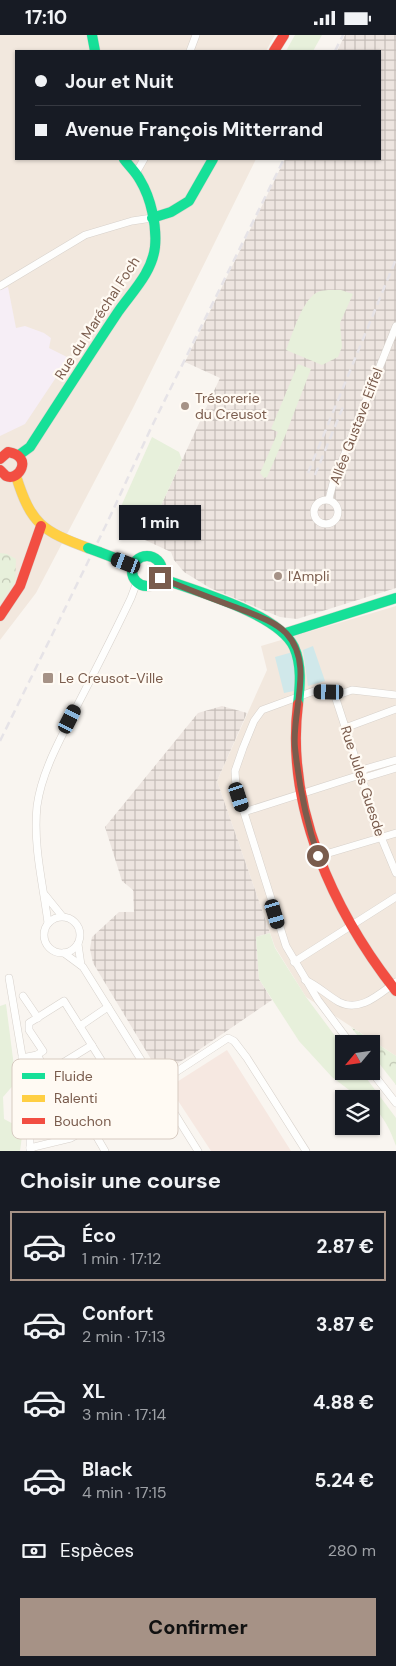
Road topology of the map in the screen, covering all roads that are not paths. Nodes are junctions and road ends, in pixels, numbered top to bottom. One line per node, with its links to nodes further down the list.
1 (92, 35): 4 (main road)
2 (196, 35): 5 (street)
3 (284, 35): 6 (main road)
4 (96, 50)
5 (190, 50)
6 (275, 50)
7 (125, 160): 10 (main road, Rue du Maréchal Foch)
8 (143, 160): 10 (street)
9 (212, 160): 11 (main road)
10 (136, 173): 11 (main road, Rue du Maréchal Foch)
11 (152, 219): 12 (street); 14 (main road, Rue du Maréchal Foch)
12 (0, 286)
13 (396, 326): 18 (street, Allée Gustave Eiffel)
14 (20, 455): 15 (main road); 17 (main road)
15 (0, 457)
16 (0, 470): 17 (main road)
17 (16, 476): 19 (main road)
18 (329, 499)
19 (41, 526): 20 (main road, bridge); 24 (main road)
20 (129, 564): 21 (main road); 22 (main road)
21 (160, 578): 22 (main road); 25 (main road)
22 (137, 581): 40 (street)
23 (391, 600): 25 (main road)
24 (0, 616)
25 (286, 633): 27 (main road)
26 (396, 695): 28 (street)
27 (298, 696): 28 (street); 34 (main road); 35 (street)
28 (335, 696): 30 (street, Rue Jules Guesde)
29 (396, 709): 30 (street)
30 (345, 728): 33 (street, Rue Jules Guesde)
31 (396, 760): 33 (street)
32 (396, 767): 33 (street)
33 (360, 775): 34 (street); 37 (street, Rue Jules Guesde)
34 (302, 794): 35 (street); 38 (main road)
35 (244, 812): 47 (street)
36 (396, 833): 37 (street)
37 (381, 837): 38 (street); 39 (street, Rue Jules Guesde)
38 (318, 856): 44 (main road)
39 (396, 873)
40 (44, 894): 42 (street); 43 (street)
41 (396, 897): 44 (street)
42 (62, 917): 43 (street); 45 (street)
43 (48, 923): 46 (street)
44 (351, 926): 47 (street); 51 (main road)
45 (78, 944): 46 (street); 48 (street)
46 (64, 953): 48 (street)
47 (294, 962): 50 (street)
48 (81, 965): 53 (street)
49 (9, 979): 59 (street)
50 (305, 980): 51 (street); 56 (street)
51 (395, 986)
52 (23, 995): 54 (street)
53 (108, 1007): 55 (street); 63 (street)
54 (38, 1018): 55 (street); 58 (street)
55 (80, 1026): 57 (street)
56 (345, 1035)
57 (92, 1045): 61 (street); 62 (street)
58 (37, 1055): 59 (street); 60 (street)
59 (22, 1058)
60 (39, 1059)
61 (70, 1059)
62 (101, 1059)
63 (141, 1059)
64 (178, 1070): 73 (street)
65 (378, 1080): 66 (street)
66 (396, 1103)
67 (178, 1118): 72 (street)
68 (68, 1139): 70 (street)
69 (98, 1139): 71 (street)
70 (31, 1150)
71 (105, 1151)
72 (198, 1151)
73 (306, 1151)

